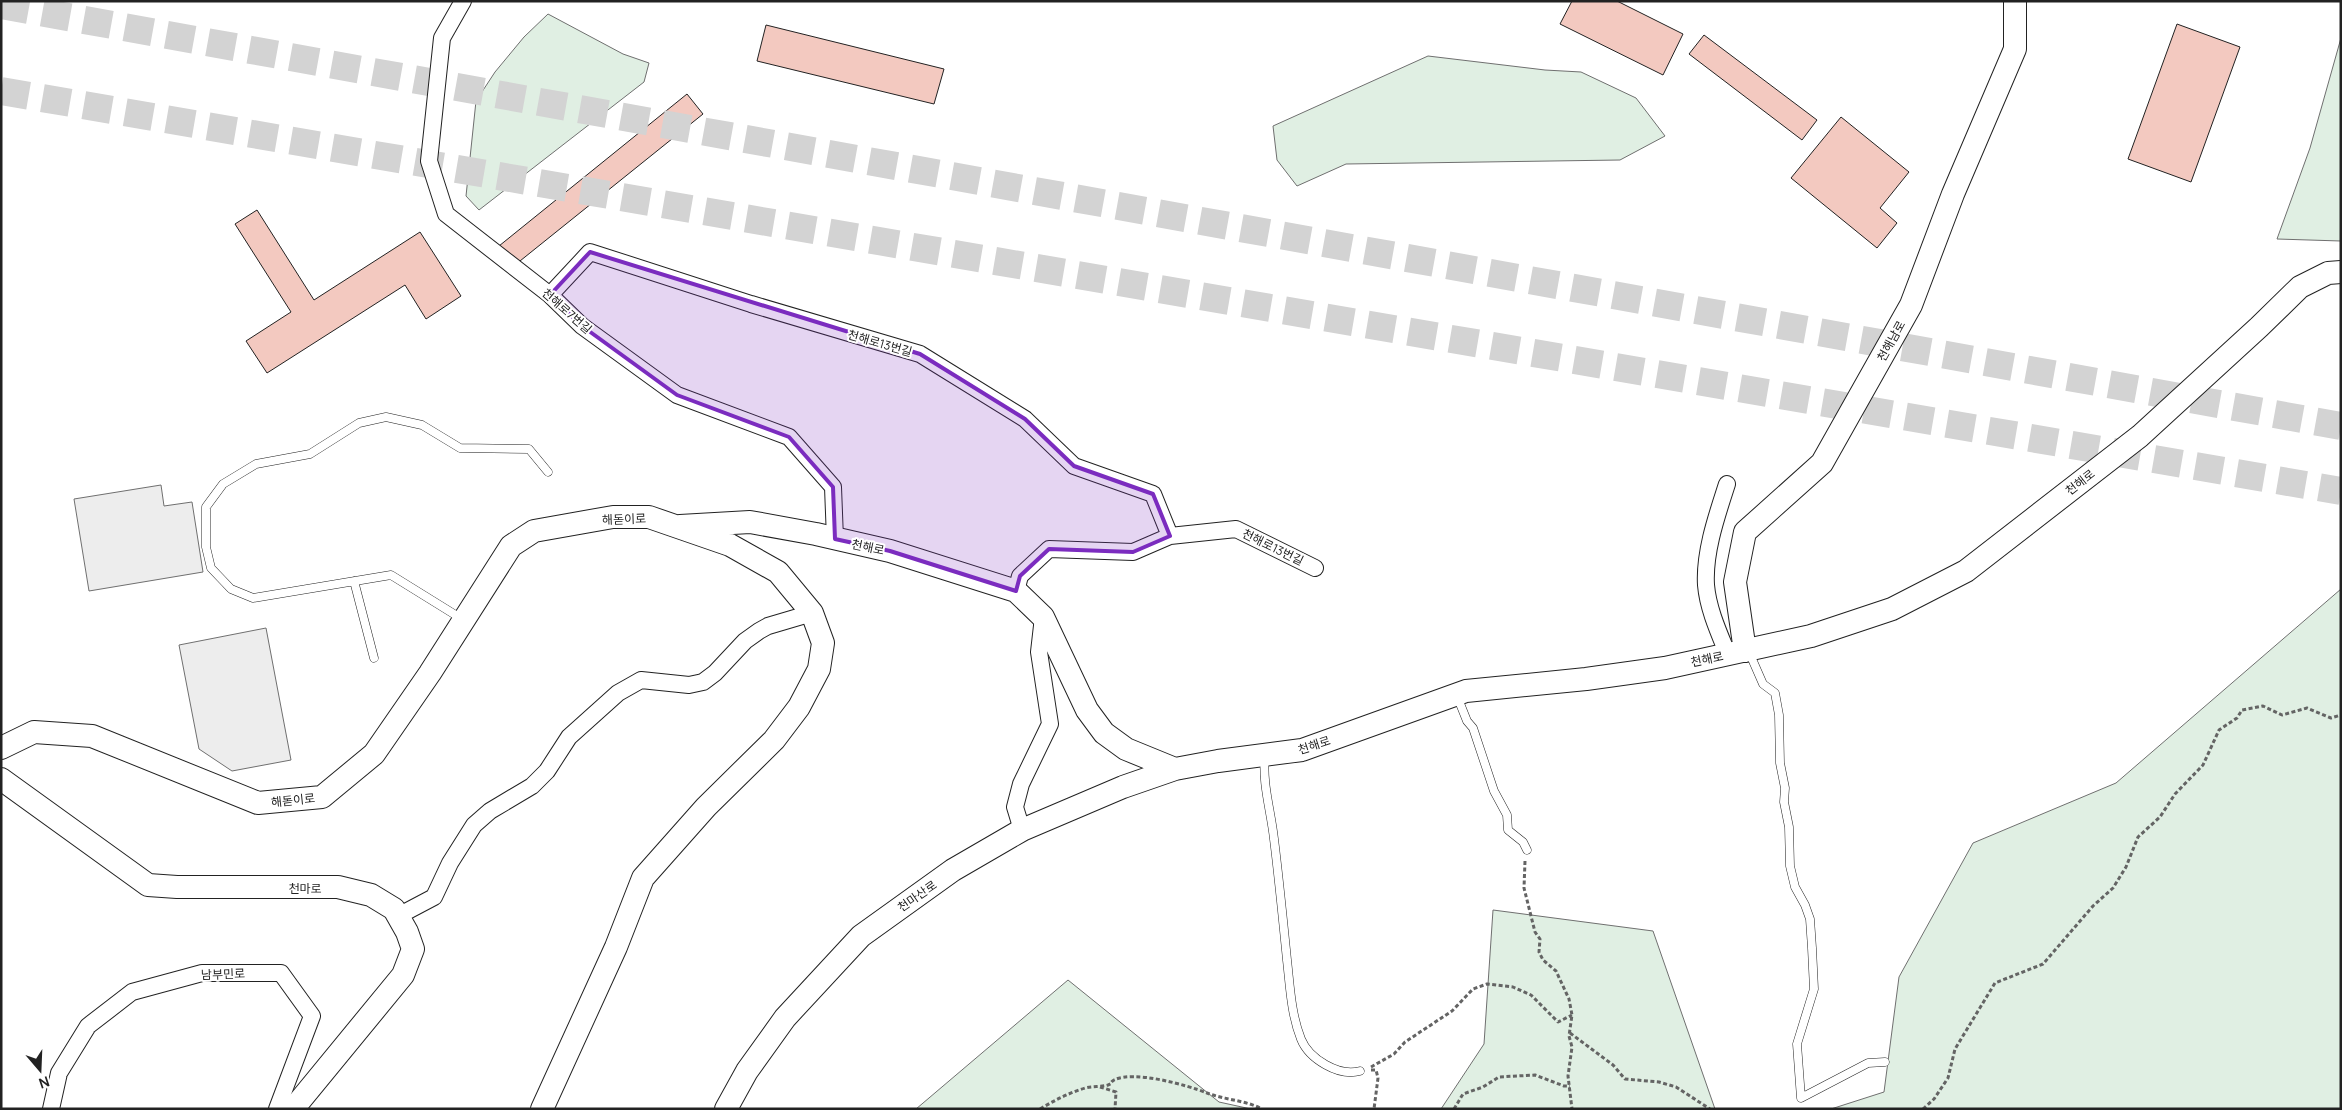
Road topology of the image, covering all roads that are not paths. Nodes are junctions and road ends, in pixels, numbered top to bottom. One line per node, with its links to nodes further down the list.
1 (463, 1): 4 (street, 천해로7번길)
2 (2015, 1): 16 (street, 천해남로)
3 (2341, 272): 16 (street, 천해로)
4 (550, 295): 8 (street, 천해로13번길); 9 (street, 천해로7번길)
5 (548, 472): 11 (lane)
6 (1727, 484): 16 (street)
7 (680, 526): 9 (street, 천해로); 13 (street, 해돋이로); 15 (street, 해돋이로)
8 (1170, 536): 10 (street, 천해로13번길); 12 (street, 천해로13번길)
9 (835, 539): 12 (street, 천해로)
10 (1316, 568)
11 (354, 581): 15 (lane); 17 (lane)
12 (1016, 590): 14 (street, 천해로)
13 (812, 612): 25 (street); 31 (street, 해돋이로)
14 (1043, 617): 21 (street, 천해로); 23 (street)
15 (464, 620): 19 (street, 해돋이로)
16 (1740, 652): 18 (street, 천해로); 26 (lane)
17 (374, 658)
18 (1456, 694): 20 (street, 천해로); 24 (lane)
19 (1, 748)
20 (1265, 755): 21 (street, 천해로); 27 (lane)
21 (1175, 769): 23 (street, 천마산로)
22 (1, 779): 25 (street, 천마로)
23 (1022, 830): 32 (street, 천마산로)
24 (1527, 850)
25 (398, 916): 30 (street, 천마로)
26 (1885, 1062)
27 (1360, 1070)
28 (51, 1109): 29 (street, 남부민로)
29 (277, 1109)
30 (293, 1109)
31 (542, 1109)
32 (726, 1109)

